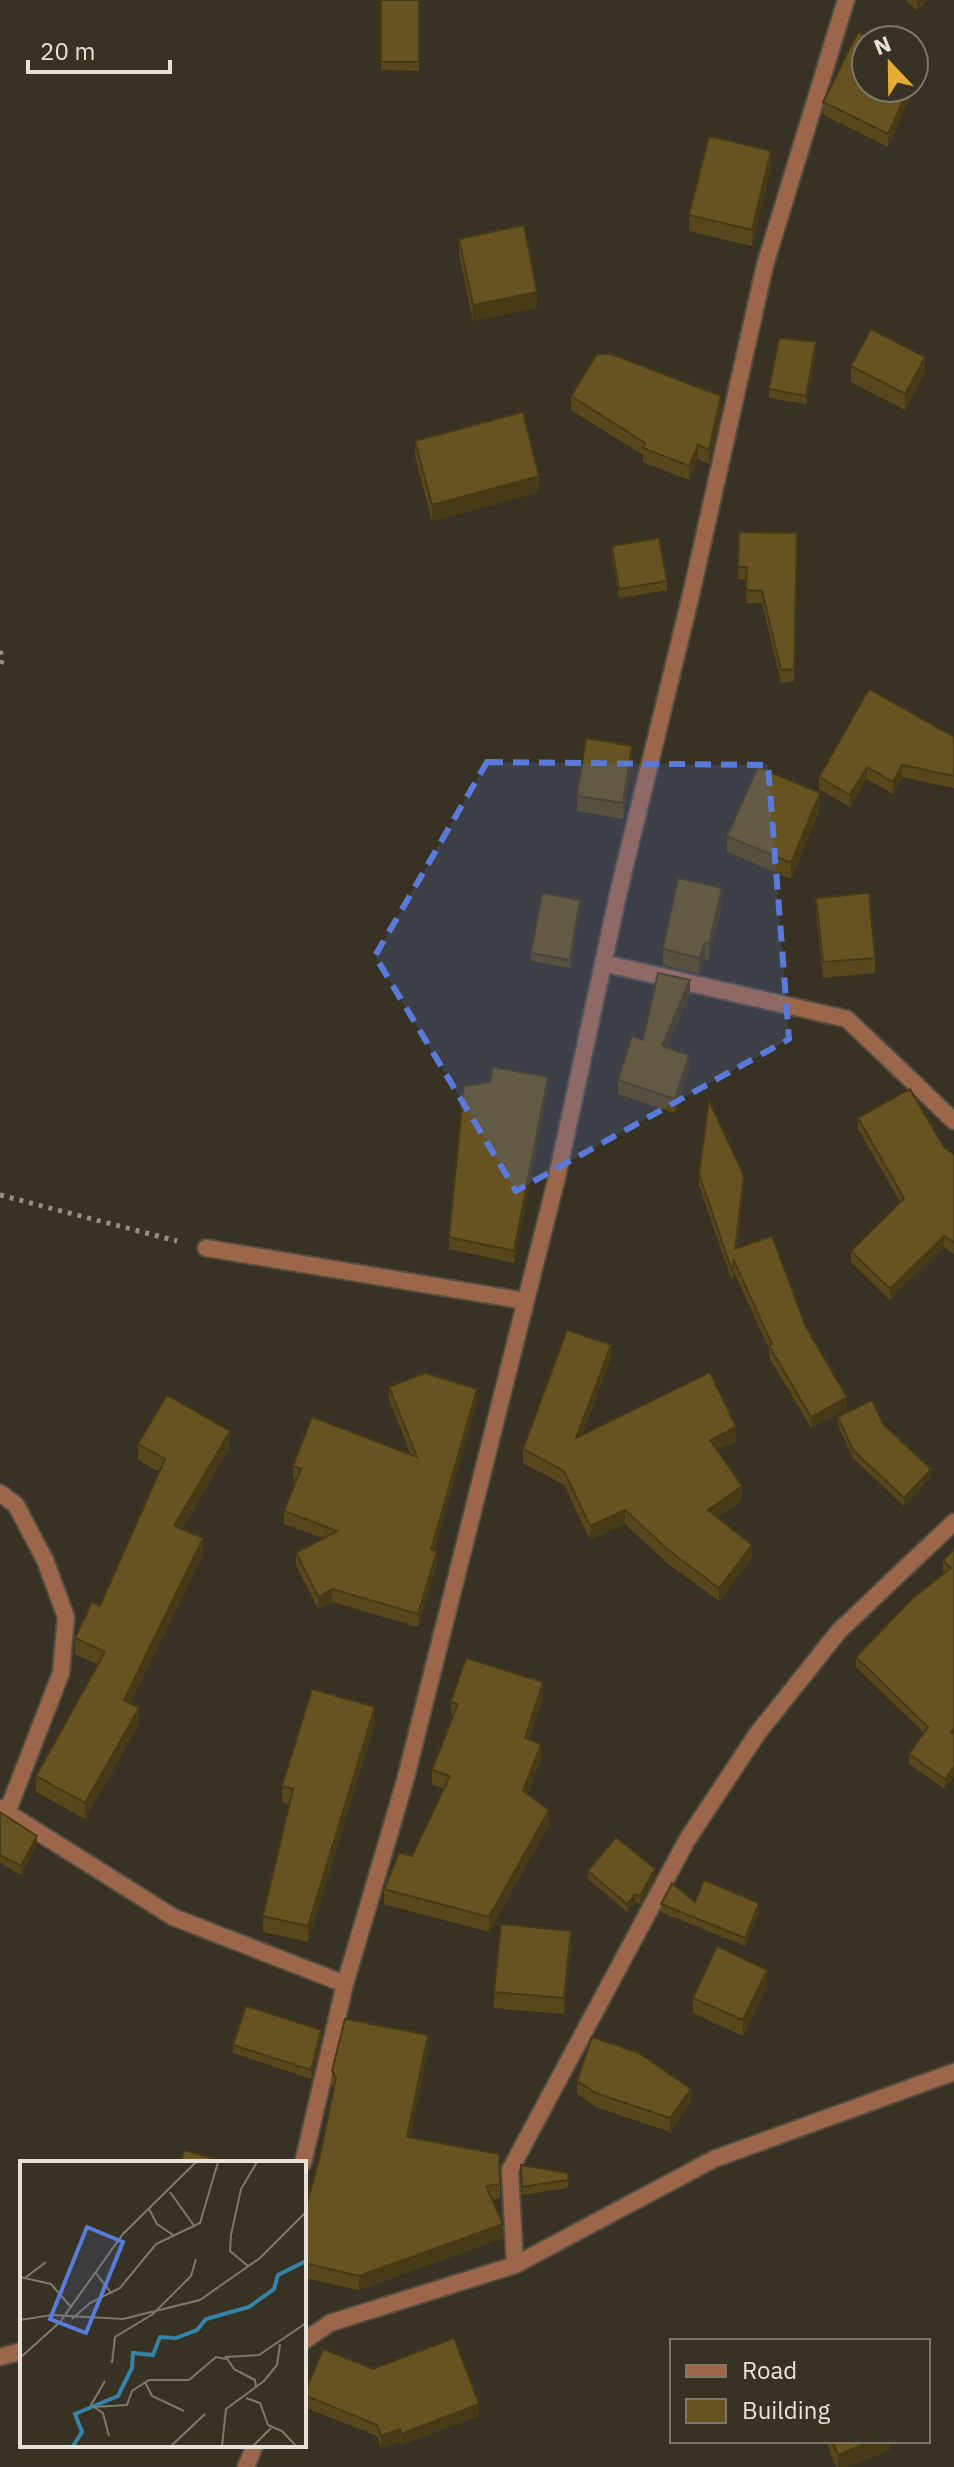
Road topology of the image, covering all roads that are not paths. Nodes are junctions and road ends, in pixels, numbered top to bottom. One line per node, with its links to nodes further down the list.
1 (846, 0): 2 (street)
2 (603, 963): 3 (street); 5 (street)
3 (954, 1121)
4 (206, 1248): 5 (street)
5 (526, 1301): 9 (street)
6 (0, 1493): 8 (street)
7 (954, 1522): 12 (street)
8 (4, 1809): 9 (street)
9 (345, 1984): 11 (street)
10 (954, 2072): 12 (street)
11 (303, 2161)
12 (515, 2265): 13 (street)
13 (306, 2340)
14 (20, 2352): 15 (street)
15 (0, 2357)
16 (254, 2447): 17 (street)
17 (246, 2467)

